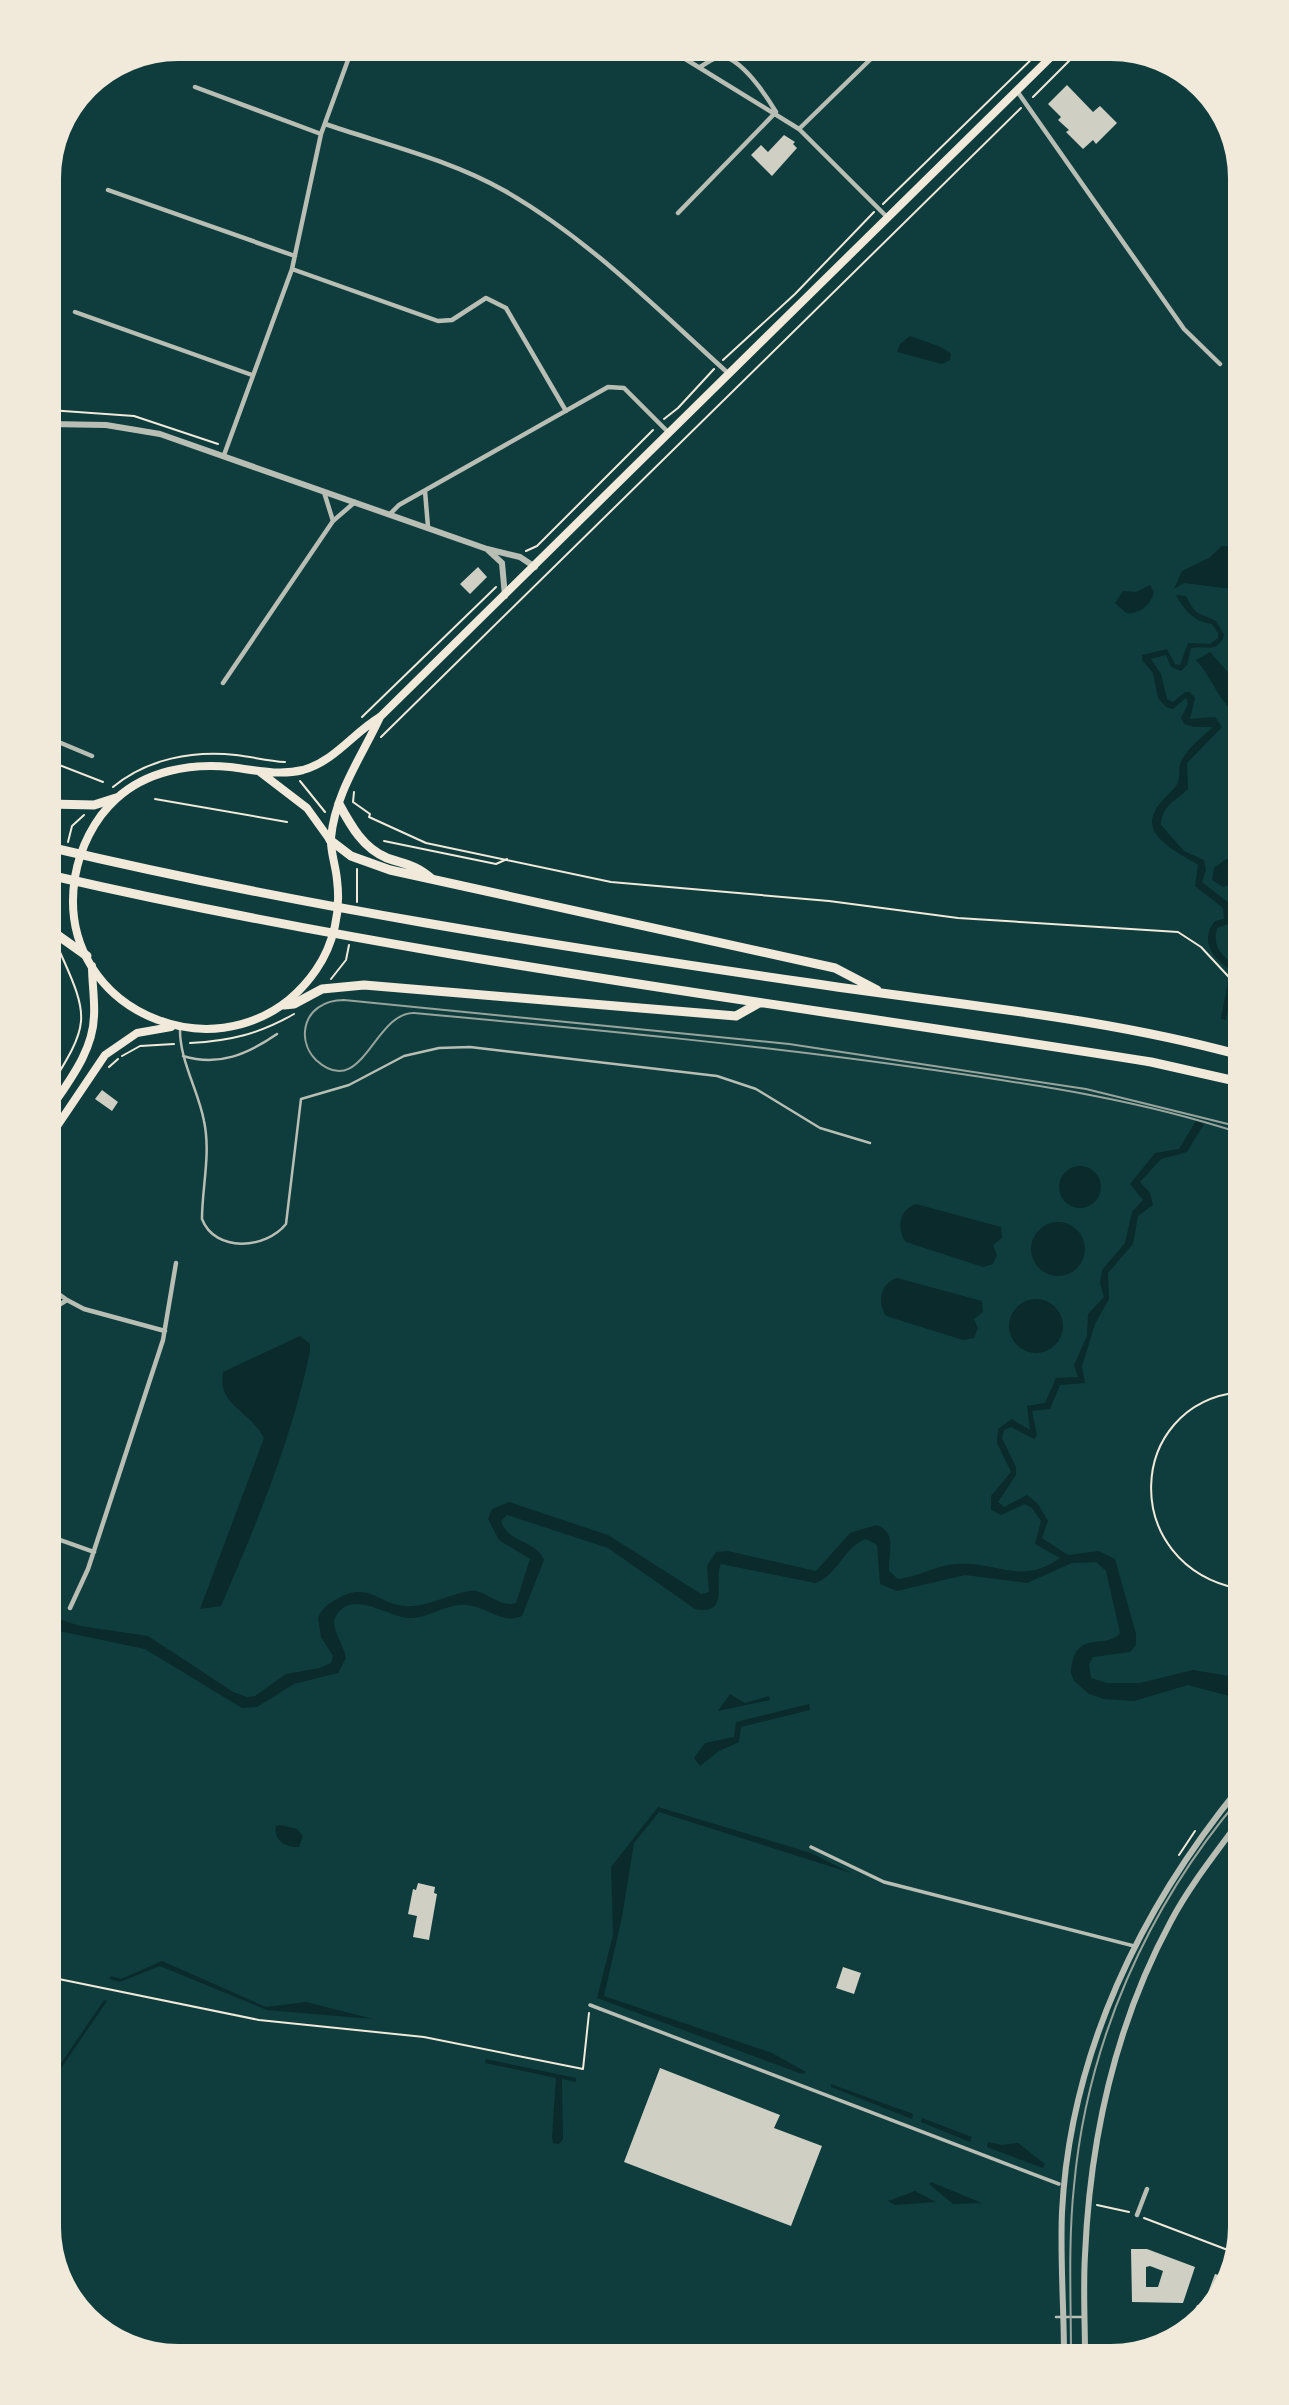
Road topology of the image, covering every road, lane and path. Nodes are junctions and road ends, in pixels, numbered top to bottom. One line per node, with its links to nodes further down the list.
1 (348, 61): 14 (street)
2 (688, 61): 9 (street)
3 (712, 61): 9 (street)
4 (733, 61): 13 (street)
5 (869, 61): 15 (street)
6 (1030, 61): 18 (path)
7 (1047, 61): 11 (main road)
8 (1069, 61): 12 (path)
9 (699, 68): 13 (street)
10 (195, 87): 16 (street)
11 (1017, 91): 12 (street); 20 (main road)
12 (1027, 103): 24 (street); 48 (path)
13 (776, 112): 15 (street); 19 (street)
14 (325, 124): 16 (street); 25 (street)
15 (799, 129): 18 (street)
16 (321, 134): 21 (street)
17 (108, 190): 21 (street)
18 (878, 208): 20 (street); 25 (path)
19 (678, 213)
20 (888, 218): 26 (main road)
21 (295, 256): 22 (street)
22 (292, 269): 27 (street); 28 (street)
23 (75, 312): 27 (street)
24 (1220, 364)
25 (719, 365): 26 (street); 29 (path)
26 (729, 374): 31 (main road)
27 (252, 375): 32 (street)
28 (566, 411): 29 (street); 34 (street)
29 (659, 424): 31 (street); 40 (path)
30 (61, 425): 32 (street)
31 (669, 433): 41 (main road)
32 (225, 455): 33 (street)
33 (323, 490): 35 (street); 37 (street)
34 (425, 491): 36 (street); 38 (street)
35 (355, 502): 36 (street); 37 (street)
36 (390, 514): 38 (street)
37 (333, 521): 44 (street)
38 (428, 527): 39 (street)
39 (487, 549): 40 (street); 42 (street)
40 (520, 557): 41 (street)
41 (535, 567): 43 (main road)
42 (504, 573): 43 (street); 46 (path)
43 (505, 596): 45 (main road)
44 (223, 683)
45 (380, 717): 52 (main road); 60 (main road)
46 (358, 722)
47 (61, 743): 49 (street)
48 (377, 743)
49 (92, 756)
50 (61, 768): 55 (path)
51 (258, 771): 52 (main road); 57 (main road); 63 (main road)
52 (298, 771): 62 (path)
53 (135, 772): 54 (path)
54 (124, 779)
55 (103, 782)
56 (354, 792): 66 (path)
57 (116, 798): 59 (highway); 70 (main road)
58 (155, 799): 61 (path)
59 (61, 804)
60 (339, 804): 62 (main road); 68 (highway)
61 (287, 822)
62 (334, 822): 63 (main road)
63 (330, 840): 68 (highway); 75 (main road)
64 (384, 841): 66 (path)
65 (61, 850): 73 (highway)
66 (508, 859): 72 (path)
67 (61, 877): 74 (highway)
68 (433, 880): 73 (highway)
69 (61, 938): 70 (highway)
70 (87, 956): 71 (main road)
71 (92, 966): 76 (main road); 81 (main road)
72 (1228, 977)
73 (885, 994): 78 (highway)
74 (759, 1003): 75 (highway); 80 (highway)
75 (284, 1005): 76 (main road)
76 (177, 1027): 79 (lane); 82 (main road)
77 (277, 1034): 79 (lane)
78 (1228, 1052)
79 (183, 1056): 83 (lane)
80 (1228, 1079)
81 (61, 1092)
82 (61, 1120)
83 (870, 1143)
84 (176, 1263): 88 (street)
85 (61, 1296): 86 (street)
86 (67, 1300): 87 (street); 88 (street)
87 (61, 1303)
88 (165, 1331): 91 (street)
89 (1228, 1393): 92 (path)
90 (61, 1540): 91 (street)
91 (93, 1552): 93 (street)
92 (1228, 1587)
93 (69, 1608)
94 (1228, 1801): 97 (street)
95 (1228, 1838): 103 (street)
96 (811, 1847): 97 (street)
97 (1134, 1946): 108 (street)
98 (61, 1979): 99 (path)
99 (590, 2005): 100 (street)
100 (1059, 2184)
101 (1147, 2189): 105 (street)
102 (1096, 2197): 103 (path)
103 (1092, 2204): 104 (path); 105 (path); 109 (street)
104 (1094, 2212)
105 (1137, 2215): 106 (path)
106 (1226, 2249)
107 (1056, 2317): 108 (lane)
108 (1064, 2317): 109 (lane); 110 (street)
109 (1085, 2318): 111 (street)
110 (1064, 2344)
111 (1085, 2344)

